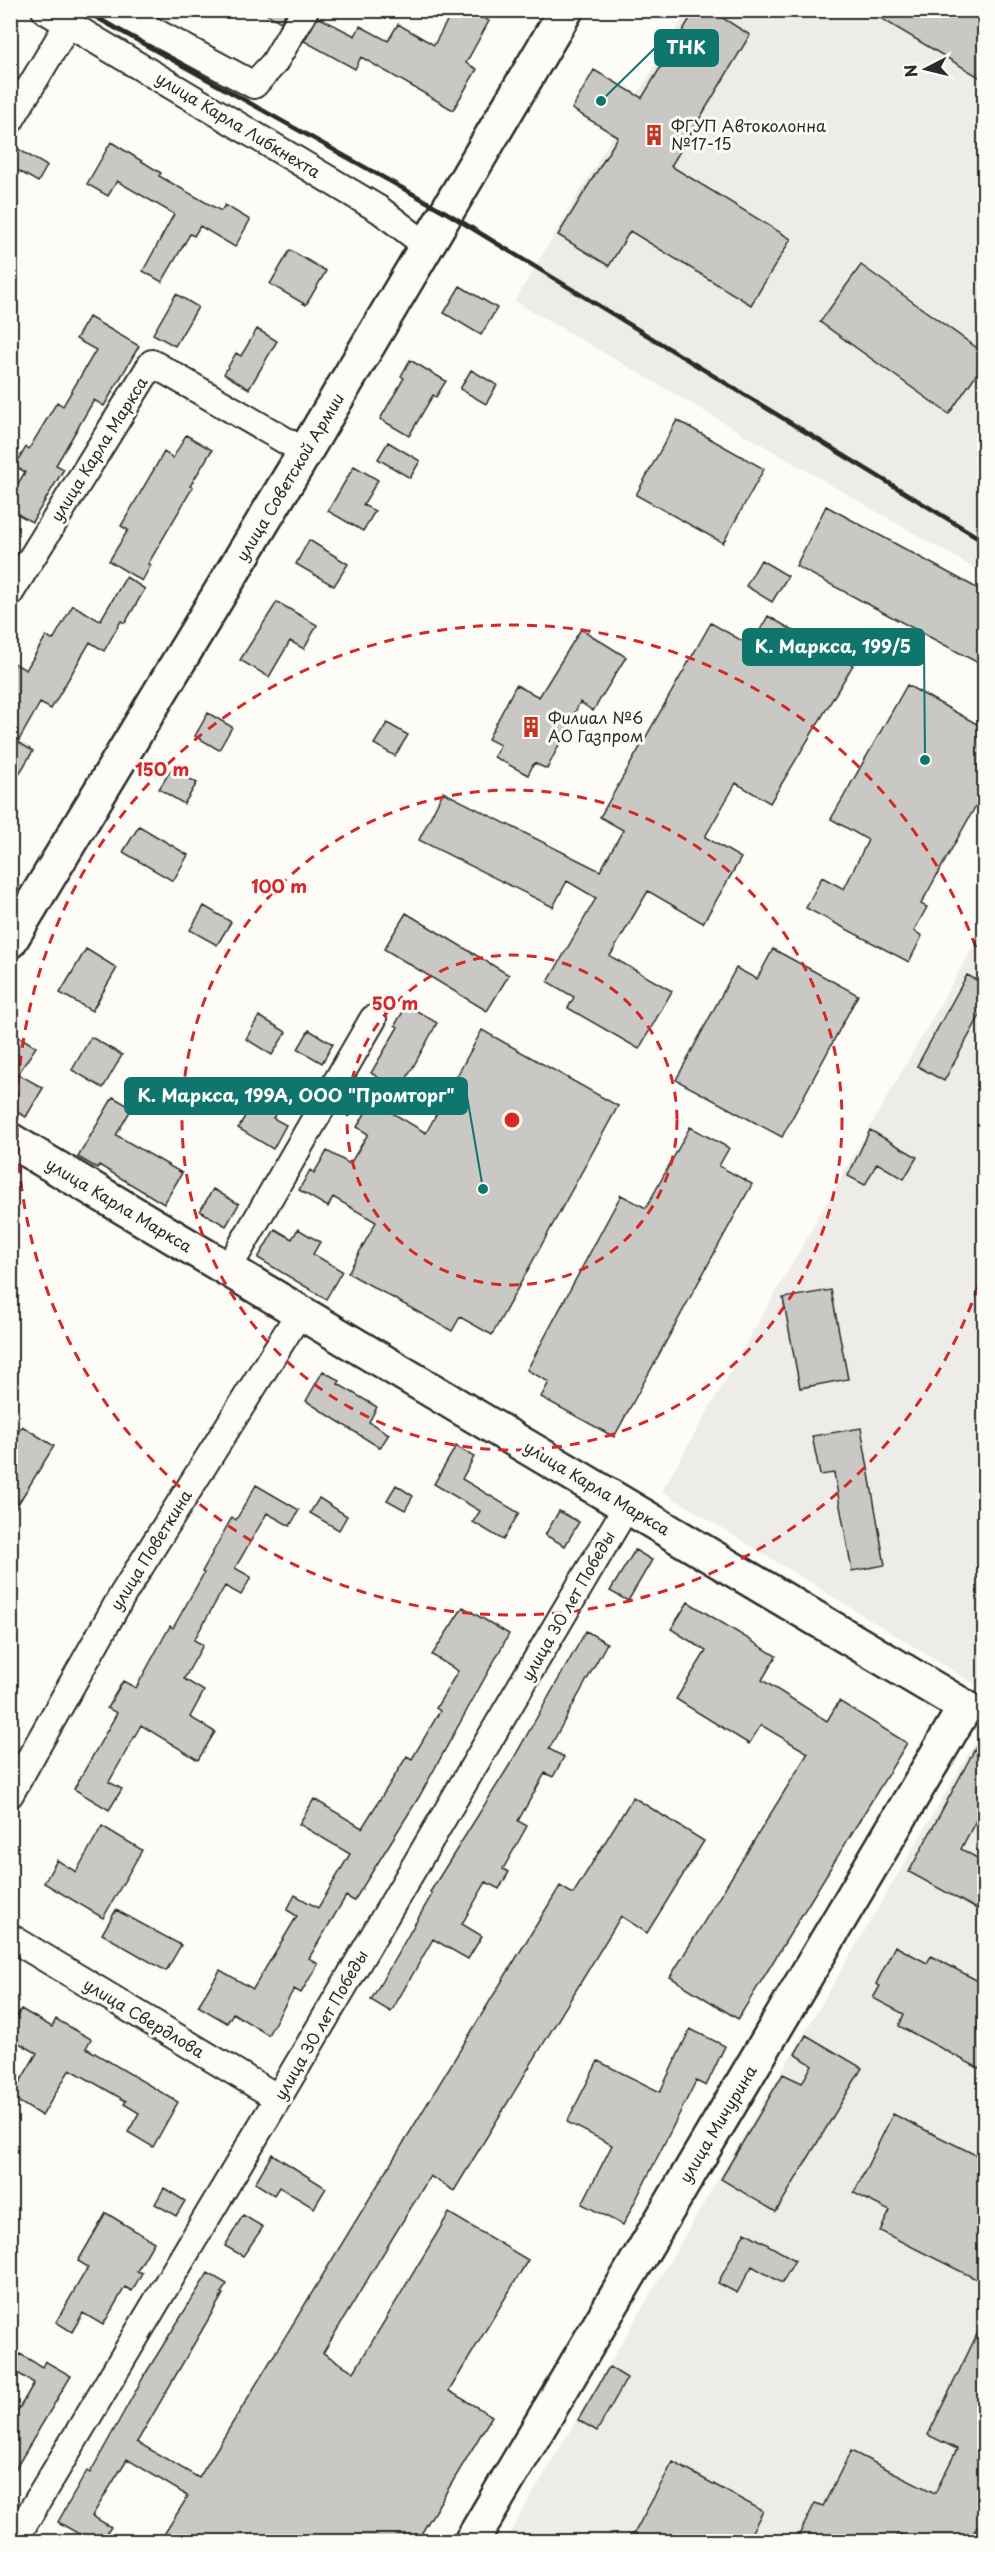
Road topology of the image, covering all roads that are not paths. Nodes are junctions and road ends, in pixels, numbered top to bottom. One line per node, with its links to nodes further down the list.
1 (45, 10): 5 (street, улица Карла Либкнехта)
2 (114, 10): 3 (street)
3 (305, 10)
4 (566, 10): 7 (street, улица Советской Армии)
5 (68, 24): 6 (street); 7 (street, улица Карла Либкнехта)
6 (10, 121)
7 (427, 246): 8 (street, улица Советской Армии)
8 (305, 452): 9 (street, улица Карла Маркса); 10 (street, улица Советской Армии)
9 (10, 593)
10 (10, 941)
11 (373, 1019): 13 (street)
12 (10, 1140): 13 (street, улица Карла Маркса)
13 (228, 1269): 14 (street, улица Карла Маркса)
14 (300, 1312): 15 (street, улица Карла Маркса); 17 (street, улица Поветкина)
15 (627, 1506): 16 (street, улица Карла Маркса); 19 (street, улица 30 лет Победы)
16 (965, 1707): 21 (street, улица Мичурина)
17 (10, 1794)
18 (10, 1937): 19 (street, улица Свердлова)
19 (278, 2098): 20 (street, улица 30 лет Победы)
20 (13, 2541)
21 (471, 2541)

